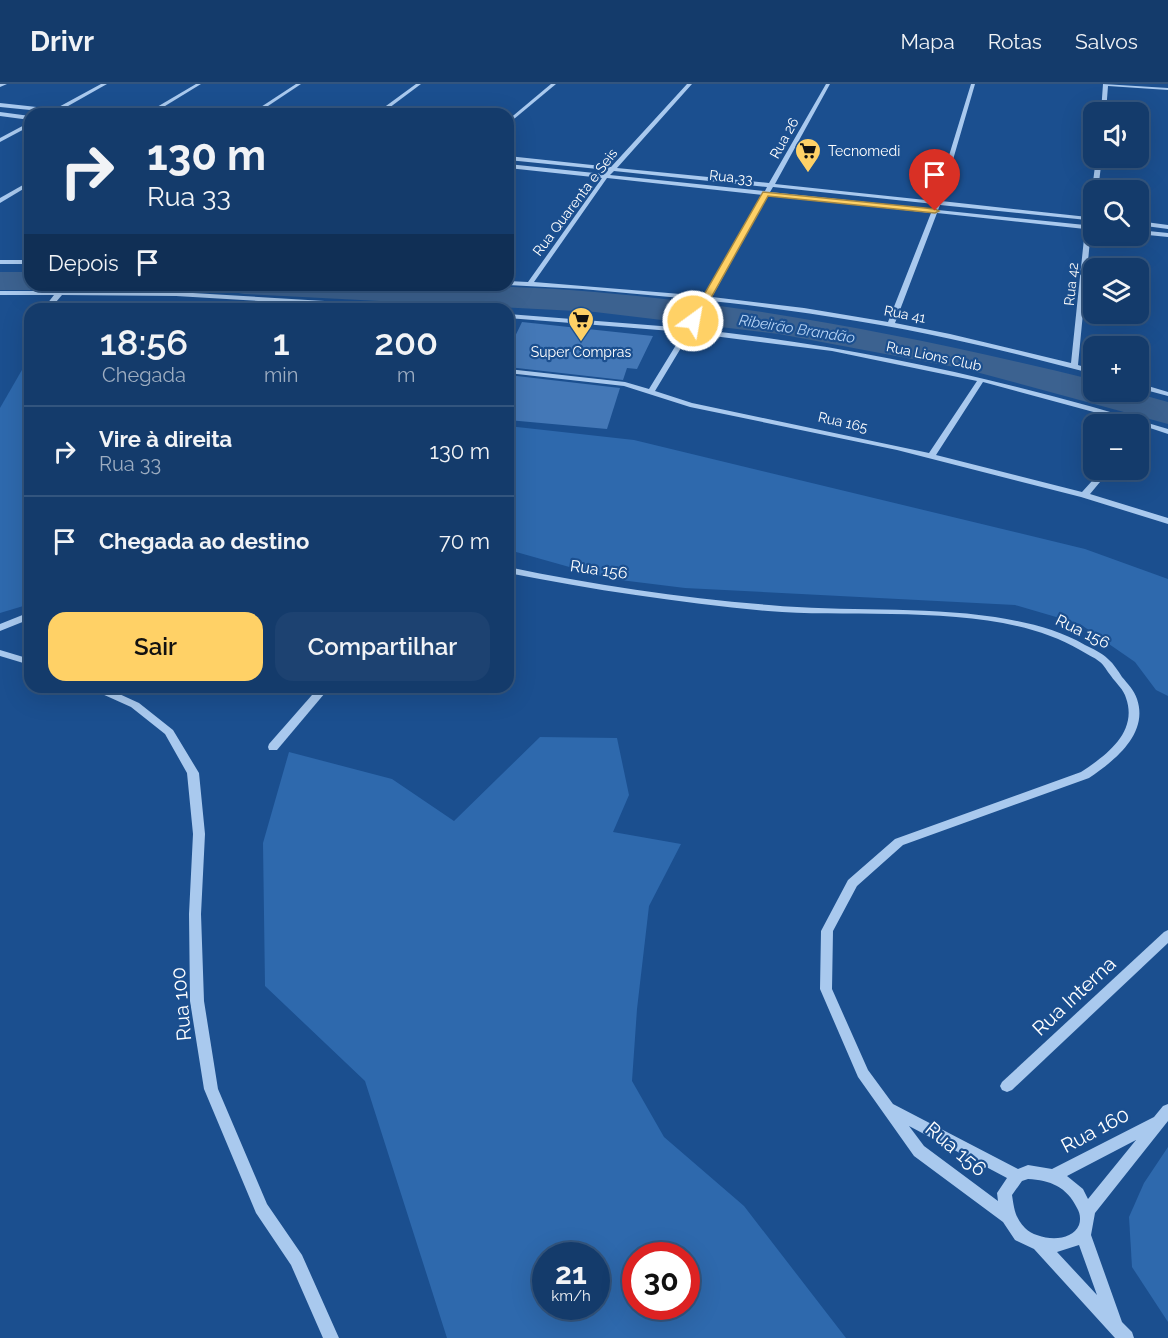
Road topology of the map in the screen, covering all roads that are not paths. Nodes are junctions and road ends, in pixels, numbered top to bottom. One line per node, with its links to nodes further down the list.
1 (5, 84): 11 (street)
2 (105, 84): 16 (street)
3 (200, 84): 17 (street)
4 (299, 84): 18 (street)
5 (419, 84): 19 (street)
6 (554, 84): 22 (street)
7 (690, 84): 27 (street, Rua Quarenta e Seis)
8 (828, 84): 29 (street, Rua 26)
9 (973, 84): 33 (street)
10 (1106, 84): 12 (street); 13 (street)
11 (0, 86)
12 (1168, 89)
13 (1104, 102)
14 (0, 105): 15 (street)
15 (28, 108)
16 (61, 108)
17 (158, 108)
18 (262, 108)
19 (386, 108)
20 (0, 114): 21 (street)
21 (24, 117)
22 (514, 118)
23 (24, 127): 24 (street)
24 (0, 140)
25 (514, 159): 27 (street, Rua 33)
26 (514, 167): 28 (street, Rua 33)
27 (613, 168): 28 (street, Rua Quarenta e Seis); 29 (street, Rua 33)
28 (606, 176): 31 (street, Rua 33); 46 (street, Rua Quarenta e Seis)
29 (772, 184): 31 (street, Rua 26); 33 (street, Rua 33)
30 (24, 187): 32 (street)
31 (766, 193): 34 (street, Rua 33); 49 (street, Rua 26)
32 (0, 201)
33 (937, 202): 34 (street); 35 (street, Rua 33)
34 (935, 211): 37 (street, Rua 33); 53 (street)
35 (1083, 217)
36 (1149, 224): 38 (street)
37 (1083, 226)
38 (1168, 226)
39 (1149, 233): 40 (street)
40 (1168, 235)
41 (1089, 246): 55 (street, Rua 42)
42 (24, 259): 43 (street)
43 (21, 261): 44 (street)
44 (0, 262)
45 (514, 283): 46 (street, Rua 41)
46 (530, 284): 49 (street, Rua 41)
47 (62, 291): 48 (street); 50 (street); 51 (street)
48 (0, 292)
49 (708, 298): 53 (street, Rua 41); 54 (street, Rua 26)
50 (51, 303)
51 (322, 303)
52 (514, 316): 54 (street, Rua Lions Club)
53 (891, 324): 55 (street, Rua 41)
54 (689, 329): 58 (street, Rua Lions Club); 60 (street, Rua 26)
55 (1074, 366): 56 (street, Rua 41)
56 (1083, 369)
57 (514, 372): 60 (street, Rua 165)
58 (981, 380): 62 (street, Rua Lions Club); 65 (street)
59 (1149, 388): 61 (street)
60 (650, 393): 65 (street, Rua 165)
61 (1168, 394)
62 (1105, 414)
63 (1149, 426): 64 (street, Rua Lions Club)
64 (1168, 432)
65 (931, 456): 67 (street, Rua 165)
66 (1097, 480): 67 (street)
67 (1084, 495): 68 (street, Rua 165)
68 (1168, 521)
69 (514, 571): 79 (street, Rua 156)
70 (24, 618): 71 (street)
71 (0, 628)
72 (0, 653): 73 (street)
73 (24, 660)
74 (108, 693): 89 (street, Rua 100)
75 (320, 693): 76 (street)
76 (273, 747)
77 (1168, 935): 78 (street, Rua Interna)
78 (1007, 1086)
79 (885, 1107): 82 (street, Rua 156); 85 (street, Rua 156)
80 (1168, 1110): 81 (street, Rua 160)
81 (1156, 1121): 83 (street, Rua 160); 84 (street, Rua 160)
82 (1017, 1176): 83 (street); 85 (street)
83 (1053, 1176): 84 (street)
84 (1087, 1212): 86 (street)
85 (1007, 1217): 87 (street)
86 (1083, 1234): 87 (street); 88 (street)
87 (1039, 1244): 88 (street)
88 (1121, 1333)
89 (332, 1338)

